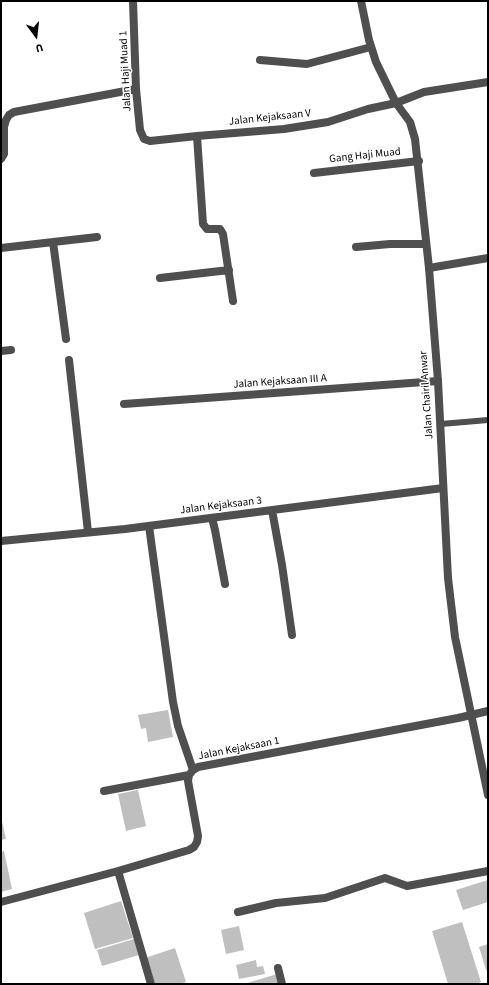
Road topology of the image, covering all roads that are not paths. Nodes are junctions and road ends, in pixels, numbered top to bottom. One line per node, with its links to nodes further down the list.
1 (133, 1): 6 (street, Jalan Haji Muad 1)
2 (361, 1): 3 (street, Jalan Chairil Anwar)
3 (371, 47): 4 (street); 7 (street, Jalan Chairil Anwar)
4 (260, 60)
5 (488, 82): 7 (street, Jalan Kejaksaan V)
6 (136, 89): 9 (street, Jalan Haji Muad 1); 10 (street)
7 (396, 103): 8 (street, Jalan Kejaksaan V); 11 (street, Jalan Chairil Anwar)
8 (197, 136): 9 (street, Jalan Kejaksaan V); 20 (street)
9 (144, 139)
10 (1, 159)
11 (418, 161): 12 (street, Gang Haji Muad); 15 (street, Jalan Chairil Anwar)
12 (314, 173)
13 (97, 237): 14 (street)
14 (53, 242): 17 (street); 23 (street)
15 (426, 244): 16 (street); 19 (street, Jalan Chairil Anwar)
16 (356, 247)
17 (1, 248)
18 (488, 258): 19 (street)
19 (429, 268): 27 (street, Jalan Chairil Anwar)
20 (229, 270): 21 (street); 22 (street)
21 (160, 278)
22 (233, 301)
23 (66, 339)
24 (11, 350): 25 (street)
25 (1, 351)
26 (69, 360): 35 (street)
27 (438, 381): 28 (street, Jalan Kejaksaan III A); 30 (street, Jalan Chairil Anwar)
28 (124, 404)
29 (488, 420): 30 (lane)
30 (441, 424): 31 (street, Jalan Chairil Anwar)
31 (443, 488): 32 (street, Jalan Kejaksaan 3); 40 (street, Jalan Chairil Anwar)
32 (272, 510): 33 (street, Jalan Kejaksaan 3); 38 (street)
33 (212, 518): 34 (street, Jalan Kejaksaan 3); 37 (street)
34 (149, 526): 35 (street, Jalan Kejaksaan 3); 41 (street)
35 (88, 532): 36 (street, Jalan Kejaksaan 3)
36 (1, 541)
37 (225, 584)
38 (292, 634)
39 (488, 711): 40 (street, Jalan Kejaksaan 1)
40 (471, 715): 41 (street, Jalan Kejaksaan 1); 43 (street, Jalan Chairil Anwar)
41 (191, 772): 42 (street); 44 (street, Jalan Kejaksaan 1)
42 (104, 791)
43 (488, 796)
44 (118, 871): 46 (street, Jalan Kejaksaan 1); 49 (street)
45 (488, 871): 47 (street)
46 (1, 902)
47 (238, 912)
48 (278, 968): 50 (street)
49 (151, 984)
50 (282, 984)

